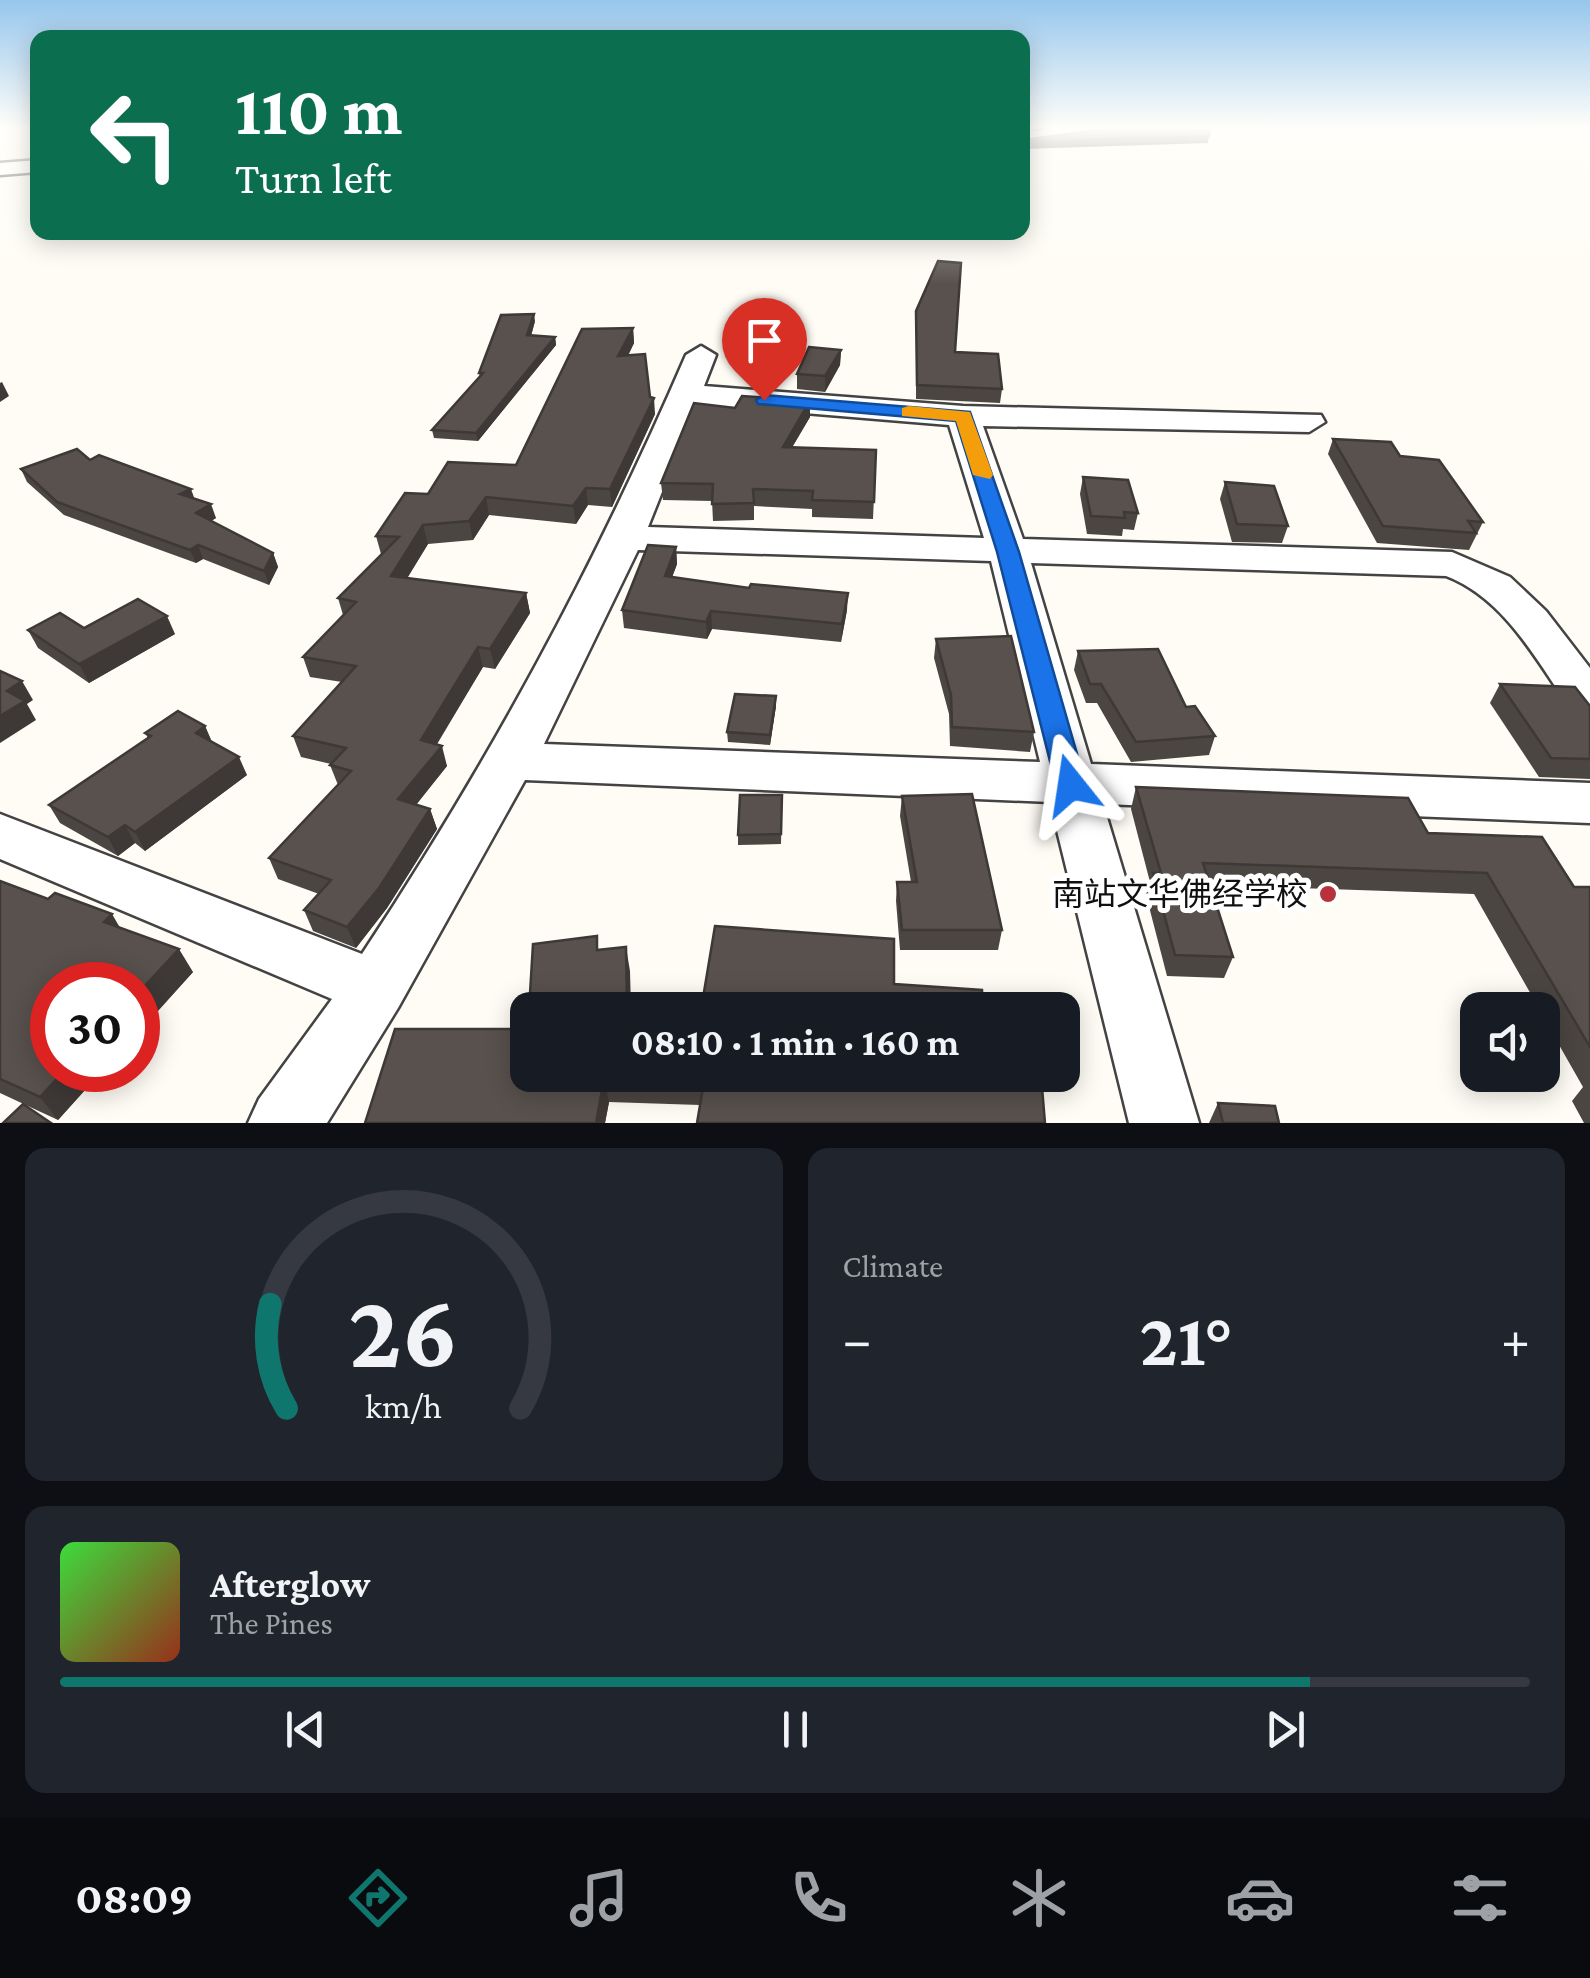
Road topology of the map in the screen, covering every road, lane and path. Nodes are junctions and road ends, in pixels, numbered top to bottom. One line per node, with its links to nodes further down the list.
1 (963, 416): 2 (street); 3 (street); 4 (street)
2 (1309, 422)
3 (623, 538): 4 (street); 6 (street)
4 (1008, 552): 5 (street); 7 (street)
5 (1590, 700)
6 (507, 761): 7 (street); 10 (street)
7 (1071, 785): 8 (street); 12 (street)
8 (1590, 803)
9 (0, 836): 10 (street)
10 (376, 988): 11 (street)
11 (282, 1123)
12 (1164, 1123)

